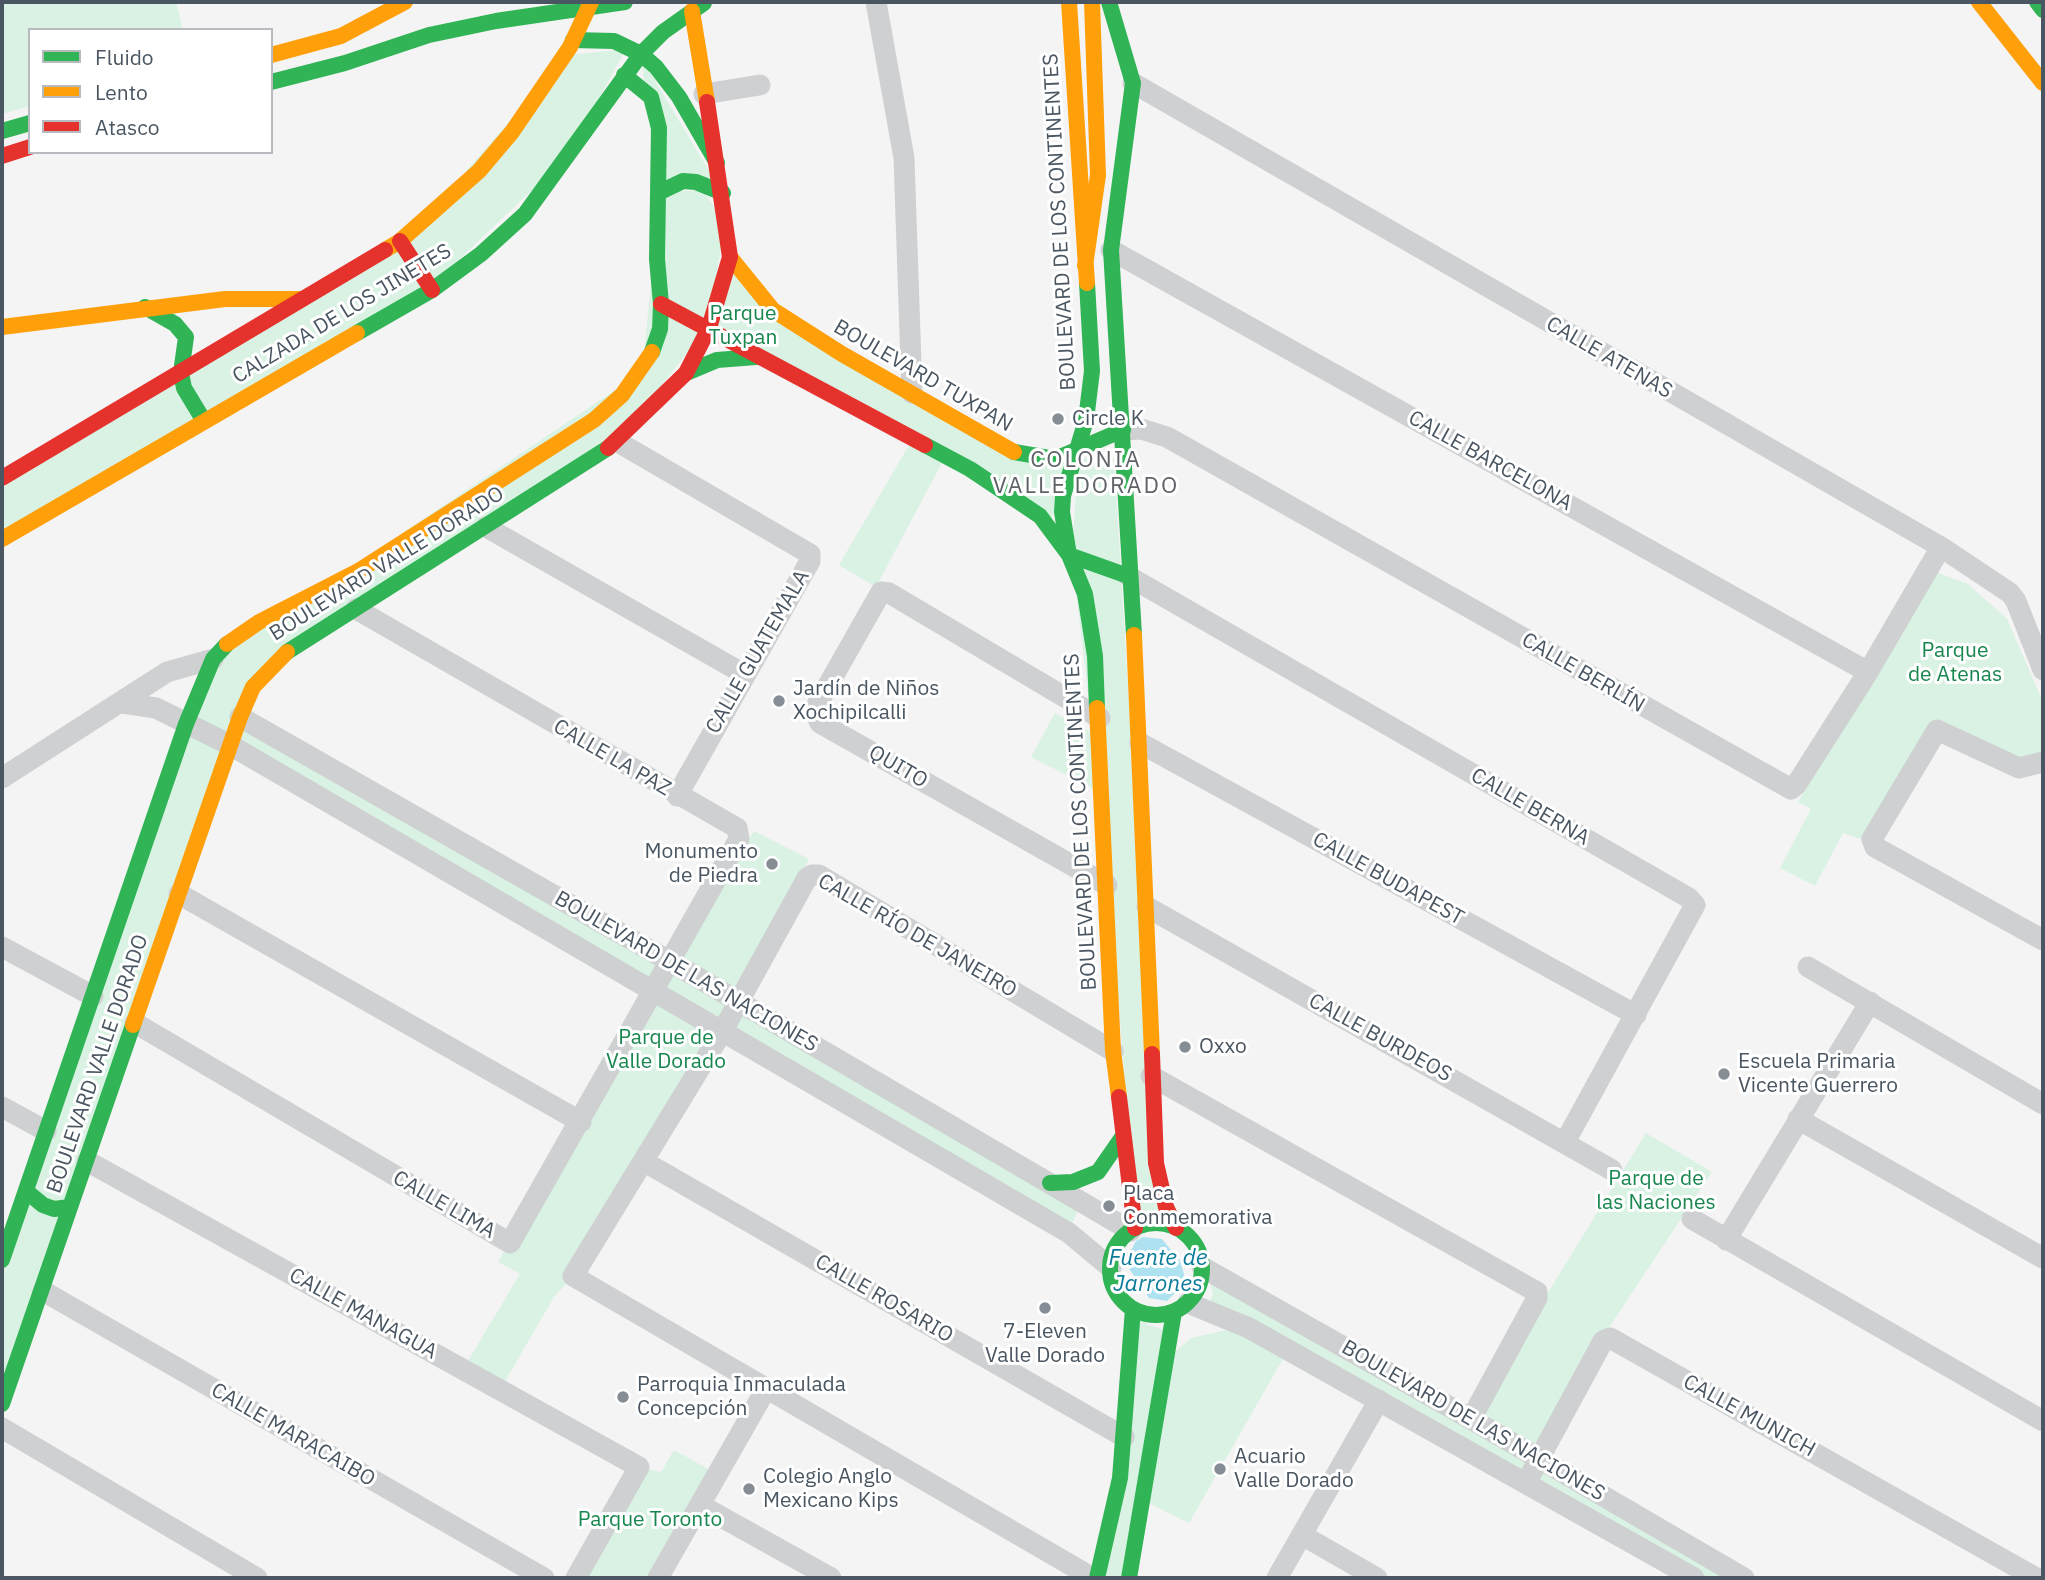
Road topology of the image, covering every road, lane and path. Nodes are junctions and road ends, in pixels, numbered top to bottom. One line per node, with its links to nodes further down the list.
1 (405, 2): 15 (main road)
2 (489, 2): 13 (main road)
3 (625, 2): 10 (main road)
4 (877, 2): 43 (street)
5 (1069, 2): 33 (main road, BOULEVARD DE LOS CONTINENTES)
6 (1092, 2): 33 (main road)
7 (1109, 2): 19 (main road)
8 (1979, 2): 20 (main road)
9 (2036, 2): 12 (main road)
10 (589, 6): 13 (main road); 14 (main road, CALZADA DE LOS JINETES)
11 (699, 7): 16 (main road, CALZADA DE LOS JINETES); 22 (main road, BOULEVARD VALLE DORADO)
12 (2043, 10)
13 (496, 21): 18 (main road)
14 (573, 40): 16 (main road); 30 (main road, CALZADA DE LOS JINETES)
15 (273, 54)
16 (640, 54): 17 (main road, CALZADA DE LOS JINETES); 27 (main road)
17 (624, 75): 28 (main road, BOULEVARD VALLE DORADO); 34 (main road, CALZADA DE LOS JINETES)
18 (273, 81)
19 (1133, 83): 31 (main road); 51 (street, CALLE ATENAS)
20 (2043, 83)
21 (760, 85): 22 (street)
22 (704, 94): 27 (main road, BOULEVARD VALLE DORADO)
23 (28, 124): 24 (main road)
24 (2, 131)
25 (28, 148): 26 (main road)
26 (2, 156)
27 (717, 163): 29 (main road, BOULEVARD VALLE DORADO)
28 (658, 193): 29 (main road); 36 (main road, BOULEVARD VALLE DORADO)
29 (723, 193): 32 (main road, BOULEVARD VALLE DORADO)
30 (400, 241): 34 (main road); 35 (main road, CALZADA DE LOS JINETES)
31 (1111, 250): 45 (main road); 58 (street, CALLE BARCELONA)
32 (730, 257): 39 (main road, BOULEVARD VALLE DORADO); 43 (main road, BOULEVARD TUXPAN)
33 (1085, 266): 47 (main road, BOULEVARD DE LOS CONTINENTES)
34 (432, 290): 44 (main road, CALZADA DE LOS JINETES)
35 (302, 299): 37 (main road); 41 (main road, CALZADA DE LOS JINETES)
36 (661, 304): 39 (main road); 55 (main road, BOULEVARD VALLE DORADO)
37 (145, 307): 38 (main road); 41 (main road)
38 (2, 327)
39 (709, 328): 40 (main road); 42 (main road, BOULEVARD VALLE DORADO)
40 (756, 357): 42 (main road); 52 (main road)
41 (181, 373): 44 (main road); 48 (main road, CALZADA DE LOS JINETES)
42 (686, 373): 46 (main road, BOULEVARD VALLE DORADO)
43 (912, 393): 47 (main road, BOULEVARD TUXPAN)
44 (204, 421): 50 (main road, CALZADA DE LOS JINETES)
45 (1123, 430): 47 (main road, BOULEVARD TUXPAN); 53 (main road); 58 (street, CALLE BERLÍN)
46 (618, 442): 49 (main road, BOULEVARD VALLE DORADO); 59 (street, CALLE GUATEMALA)
47 (1077, 450): 52 (main road, BOULEVARD DE LOS CONTINENTES)
48 (2, 478)
49 (486, 527): 54 (main road, BOULEVARD VALLE DORADO); 59 (street)
50 (2, 539)
51 (1941, 547): 57 (street, CALLE ATENAS); 58 (street, CALLE BERLÍN)
52 (1069, 555): 53 (main road); 62 (main road, BOULEVARD DE LOS CONTINENTES)
53 (1128, 576): 64 (main road); 80 (street, CALLE BERNA)
54 (356, 609): 55 (main road, BOULEVARD VALLE DORADO); 68 (street, CALLE LA PAZ)
55 (269, 639): 56 (main road, BOULEVARD VALLE DORADO); 61 (main road, BOULEVARD VALLE DORADO)
56 (213, 659): 60 (street); 63 (main road, BOULEVARD VALLE DORADO)
57 (2043, 670)
58 (1868, 672)
59 (744, 674): 68 (street, CALLE GUATEMALA)
60 (122, 703): 63 (street, BOULEVARD DE LAS NACIONES); 67 (street)
61 (240, 717): 65 (main road, BOULEVARD VALLE DORADO); 74 (street, BOULEVARD DE LAS NACIONES)
62 (1100, 718): 69 (main road, BOULEVARD DE LOS CONTINENTES); 69 (street, QUITO)
63 (186, 724): 65 (street, BOULEVARD DE LAS NACIONES); 77 (main road, BOULEVARD VALLE DORADO)
64 (1140, 743): 71 (main road); 80 (street, CALLE BUDAPEST)
65 (230, 745): 70 (main road, BOULEVARD VALLE DORADO); 76 (street, BOULEVARD DE LAS NACIONES)
66 (2043, 762): 72 (street)
67 (2, 778)
68 (677, 796): 74 (street, CALLE LA PAZ)
69 (1107, 885): 83 (main road, BOULEVARD DE LOS CONTINENTES)
70 (179, 894): 81 (main road, BOULEVARD VALLE DORADO); 90 (street)
71 (1147, 907): 84 (main road); 92 (street, CALLE BURDEOS)
72 (2043, 940)
73 (2, 947): 77 (street)
74 (671, 962): 76 (street, CALLE LIMA); 79 (street, BOULEVARD DE LAS NACIONES)
75 (1808, 967): 78 (street)
76 (654, 994): 82 (street, BOULEVARD DE LAS NACIONES); 90 (street, CALLE LIMA)
77 (93, 996): 88 (main road, BOULEVARD VALLE DORADO)
78 (1870, 1002): 85 (street); 87 (street)
79 (739, 1003): 82 (street); 83 (street, CALLE RÍO DE JANEIRO); 96 (street, BOULEVARD DE LAS NACIONES)
80 (1636, 1015): 92 (street, CALLE BERNA)
81 (135, 1023): 89 (main road, BOULEVARD VALLE DORADO); 90 (street, CALLE LIMA)
82 (722, 1032): 94 (street); 106 (street, BOULEVARD DE LAS NACIONES)
83 (1113, 1051): 91 (main road, BOULEVARD DE LOS CONTINENTES)
84 (1151, 1076): 100 (main road); 113 (street)
85 (2043, 1104)
86 (2, 1107): 88 (street)
87 (1798, 1119): 102 (street); 103 (street)
88 (49, 1122): 89 (main road); 97 (main road, BOULEVARD VALLE DORADO)
89 (86, 1122): 93 (main road, BOULEVARD VALLE DORADO)
90 (581, 1122)
91 (1123, 1136): 96 (main road); 101 (main road, BOULEVARD DE LOS CONTINENTES)
92 (1565, 1142): 95 (street, CALLE BURDEOS)
93 (87, 1161): 98 (main road, BOULEVARD VALLE DORADO); 123 (street, CALLE MANAGUA)
94 (643, 1161): 110 (street); 116 (street, CALLE ROSARIO)
95 (1612, 1170)
96 (1051, 1183): 101 (street, BOULEVARD DE LAS NACIONES)
97 (26, 1191): 98 (main road); 104 (main road, BOULEVARD VALLE DORADO)
98 (71, 1207): 107 (main road, BOULEVARD VALLE DORADO)
99 (1692, 1219): 102 (street)
100 (1176, 1227): 101 (main road); 105 (main road)
101 (1133, 1230): 106 (main road)
102 (1726, 1240): 114 (street)
103 (2043, 1258)
104 (2, 1260)
105 (1202, 1267): 108 (main road); 113 (street, BOULEVARD DE LAS NACIONES)
106 (1111, 1268): 109 (main road)
107 (43, 1291): 112 (main road, BOULEVARD VALLE DORADO); 122 (street, CALLE MARACAIBO)
108 (1181, 1307): 109 (main road); 111 (street, BOULEVARD DE LAS NACIONES); 127 (main road)
109 (1133, 1309): 116 (main road)
110 (766, 1389): 119 (street); 126 (street)
111 (1379, 1400): 118 (street, BOULEVARD DE LAS NACIONES); 120 (street)
112 (2, 1404)
113 (1471, 1419): 117 (street, BOULEVARD DE LAS NACIONES)
114 (2043, 1421)
115 (2, 1429): 121 (street)
116 (1125, 1437): 126 (main road)
117 (1540, 1458): 118 (street, CALLE MUNICH); 131 (street, BOULEVARD DE LAS NACIONES); 132 (street, CALLE MUNICH)
118 (1526, 1483): 130 (street, BOULEVARD DE LAS NACIONES)
119 (700, 1504): 124 (street); 125 (street)
120 (1302, 1535): 128 (street); 129 (street)
121 (257, 1578)
122 (544, 1578)
123 (576, 1578)
124 (658, 1578)
125 (831, 1578)
126 (1095, 1578)
127 (1129, 1578)
128 (1277, 1578)
129 (1377, 1578)
130 (1694, 1578)
131 (1744, 1578)
132 (2036, 1578)

